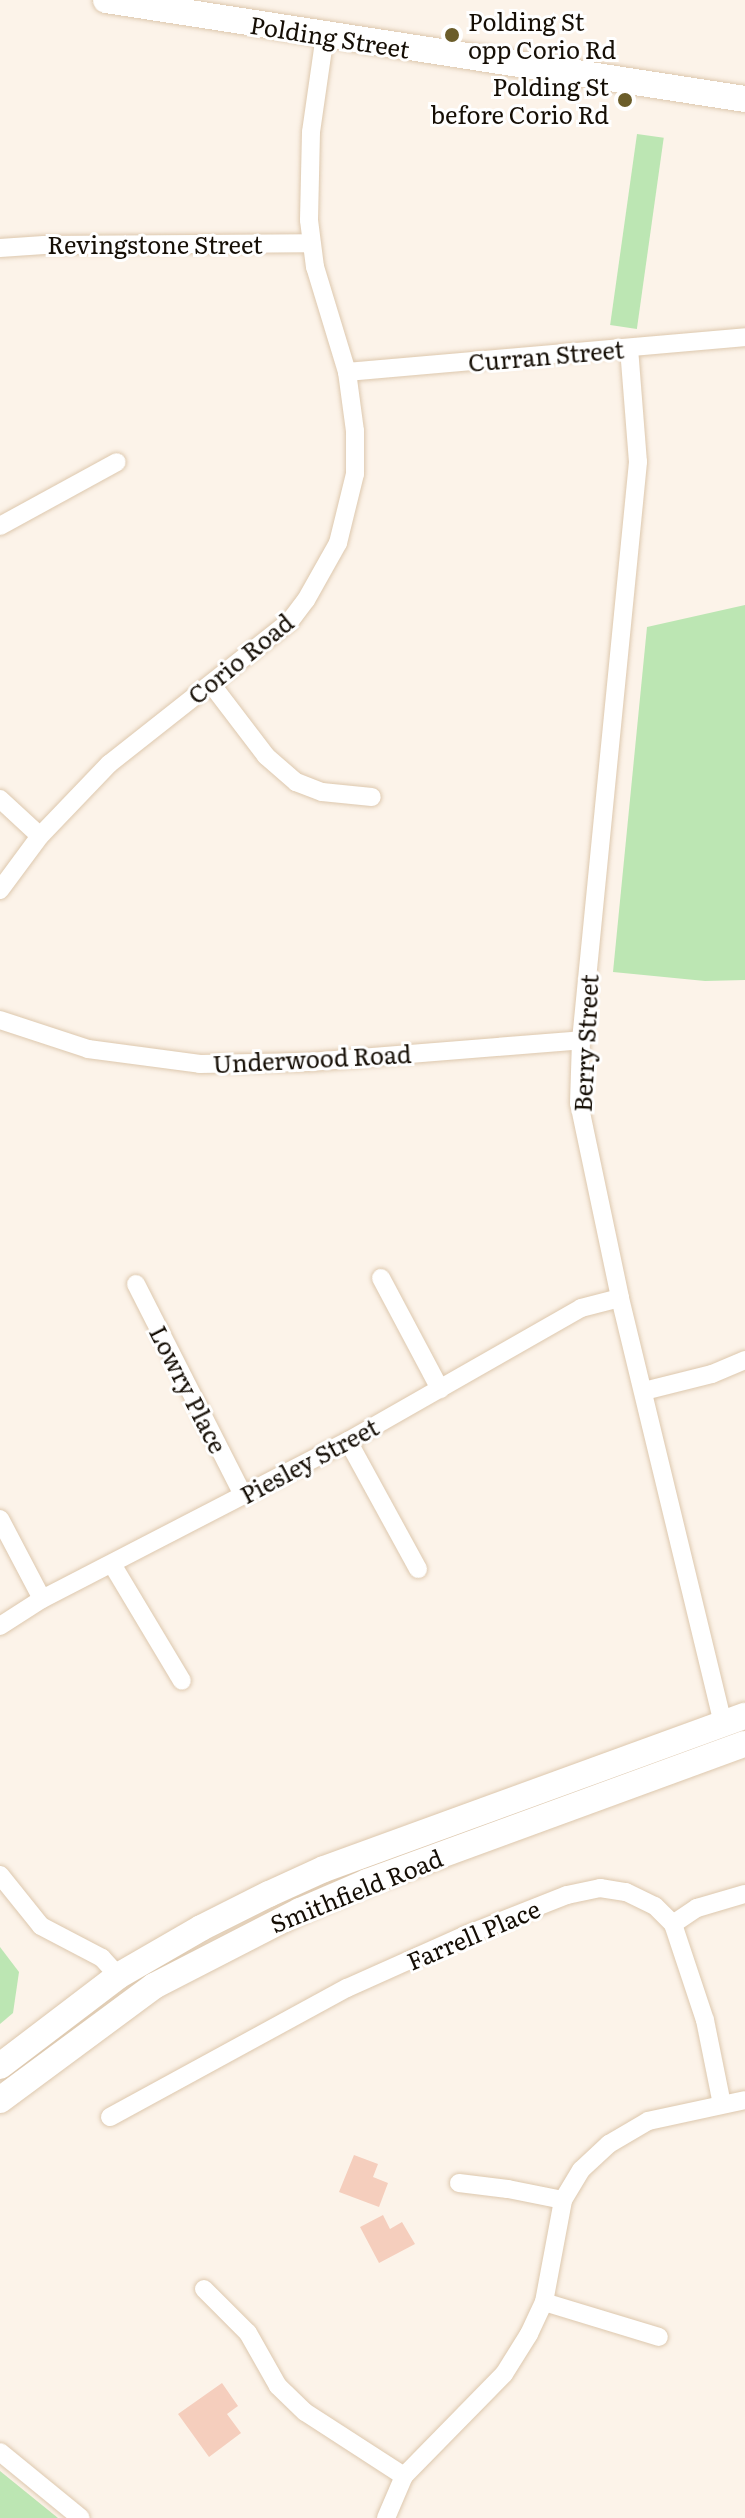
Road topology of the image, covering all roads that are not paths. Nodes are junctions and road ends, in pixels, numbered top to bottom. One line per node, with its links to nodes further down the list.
1 (106, 0): 2 (main road, Polding Street)
2 (325, 35): 3 (main road, Polding Street); 4 (street, Corio Road)
3 (745, 99)
4 (311, 243): 5 (street, Revingstone Street); 8 (street, Corio Road)
5 (0, 248)
6 (745, 337): 7 (street, Curran Street)
7 (629, 348): 8 (street, Curran Street); 17 (street, Berry Street)
8 (347, 372): 11 (street, Corio Road)
9 (117, 462): 10 (street)
10 (0, 526)
11 (212, 685): 12 (street); 14 (street, Corio Road)
12 (372, 797)
13 (0, 799): 14 (street)
14 (40, 836): 15 (street, Corio Road)
15 (0, 890)
16 (0, 1020): 17 (street, Underwood Road)
17 (581, 1040): 20 (street, Berry Street)
18 (381, 1278): 22 (street)
19 (136, 1284): 25 (street, Lowry Place)
20 (620, 1298): 22 (street, Piesley Street); 23 (street, Berry Street)
21 (745, 1360): 23 (street)
22 (440, 1389): 24 (street, Piesley Street)
23 (644, 1391): 33 (street, Berry Street)
24 (348, 1441): 25 (street, Piesley Street); 28 (street)
25 (243, 1495): 27 (street, Piesley Street)
26 (0, 1519): 29 (street)
27 (112, 1564): 29 (street, Piesley Street); 31 (street)
28 (418, 1569)
29 (42, 1599): 30 (street, Piesley Street)
30 (0, 1626)
31 (182, 1681)
32 (745, 1704): 33 (street)
33 (738, 1723): 35 (main road); 40 (main road, Smithfield Road)
34 (745, 1744): 35 (main road, Smithfield Road)
35 (560, 1813): 37 (main road, Smithfield Road)
36 (0, 1875): 40 (street)
37 (367, 1882): 40 (main road); 43 (main road, Smithfield Road)
38 (745, 1894): 39 (street)
39 (673, 1924): 45 (street); 46 (street, Farrell Place)
40 (118, 1976): 41 (main road, Smithfield Road); 42 (main road)
41 (0, 2066)
42 (0, 2093)
43 (0, 2100)
44 (745, 2100): 45 (street)
45 (722, 2104): 48 (street)
46 (110, 2117)
47 (459, 2183): 48 (street)
48 (563, 2200): 50 (street)
49 (204, 2289): 53 (street)
50 (544, 2302): 51 (street); 53 (street)
51 (659, 2337)
52 (0, 2452): 54 (street)
53 (404, 2476): 55 (street)
54 (81, 2518)
55 (386, 2518)

